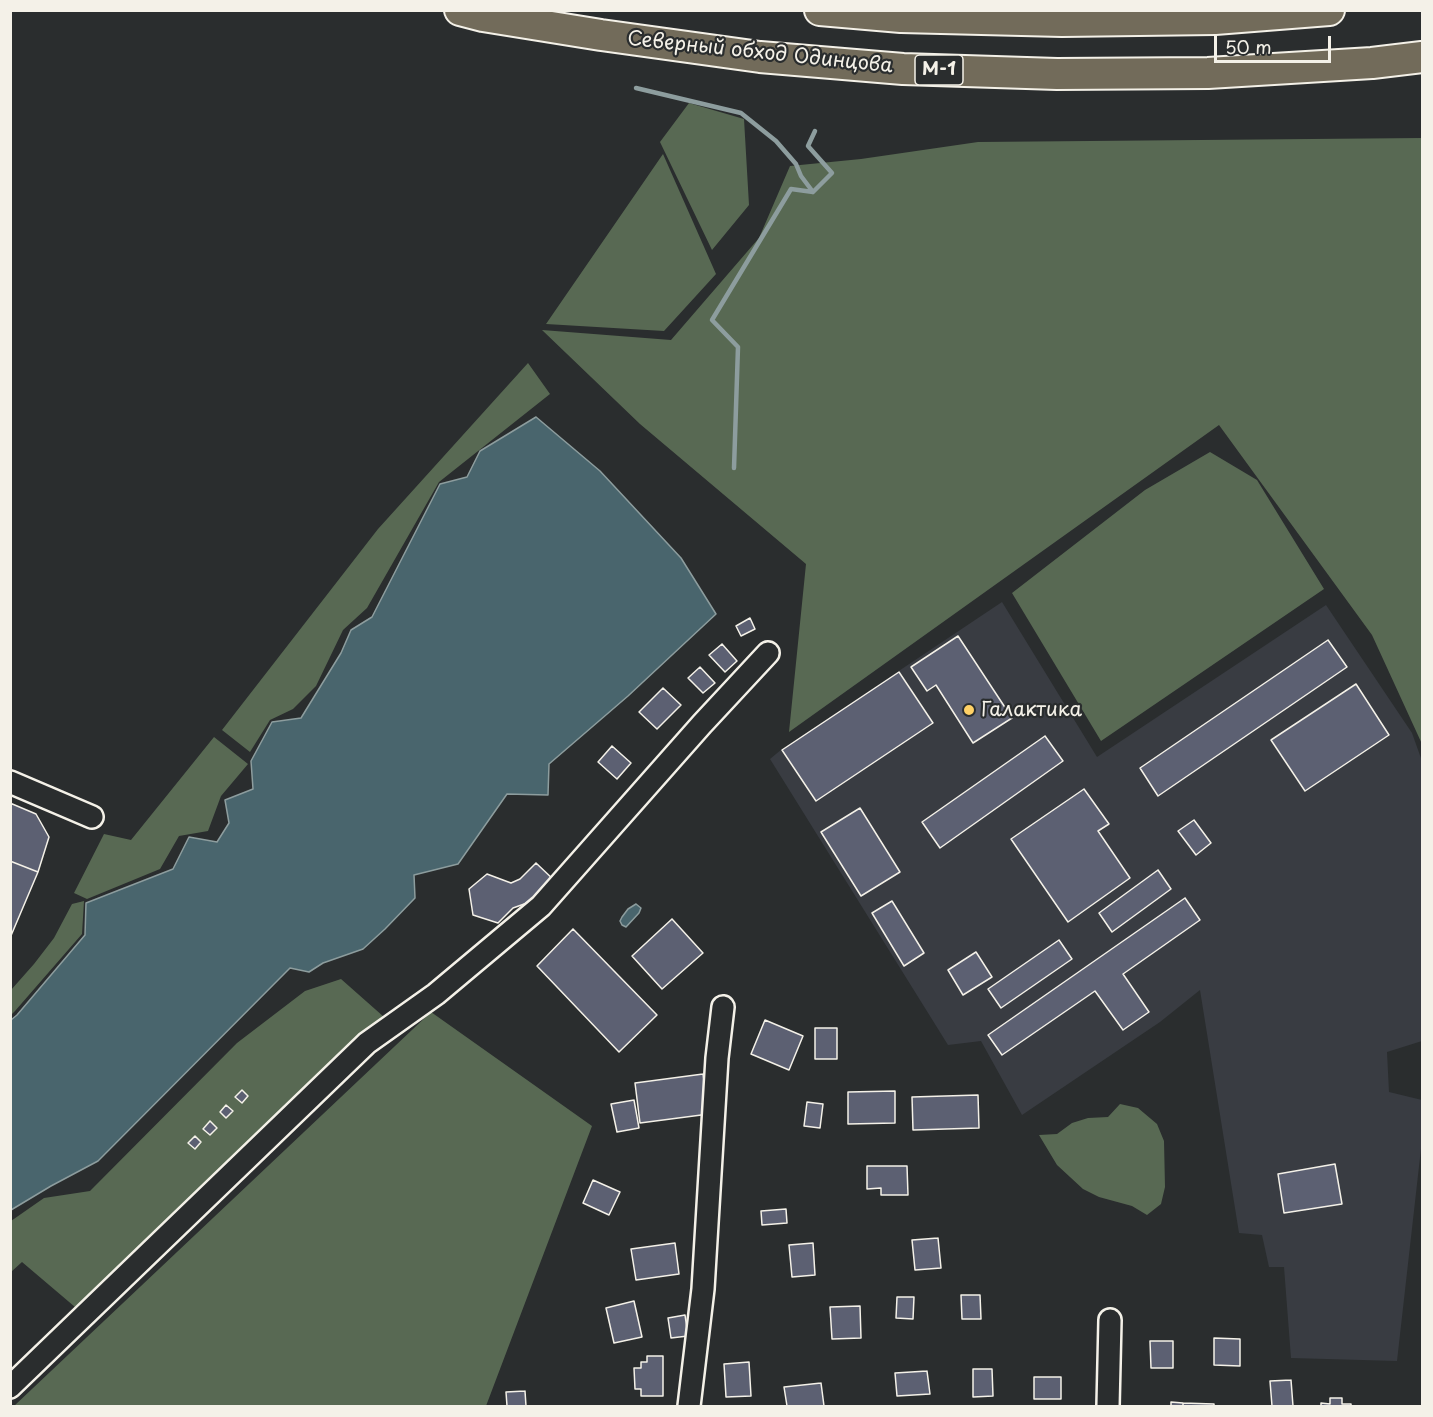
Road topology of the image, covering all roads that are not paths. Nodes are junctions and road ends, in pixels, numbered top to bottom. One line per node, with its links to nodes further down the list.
1 (460, 10): 4 (highway, Северный обход Одинцова / М-1)
2 (820, 10): 3 (highway)
3 (1329, 10)
4 (1422, 57)
5 (768, 653): 10 (street)
6 (10, 782): 7 (street)
7 (92, 817)
8 (723, 1007): 11 (street)
9 (1110, 1320): 12 (street)
10 (10, 1387)
11 (689, 1407)
12 (1108, 1407)

